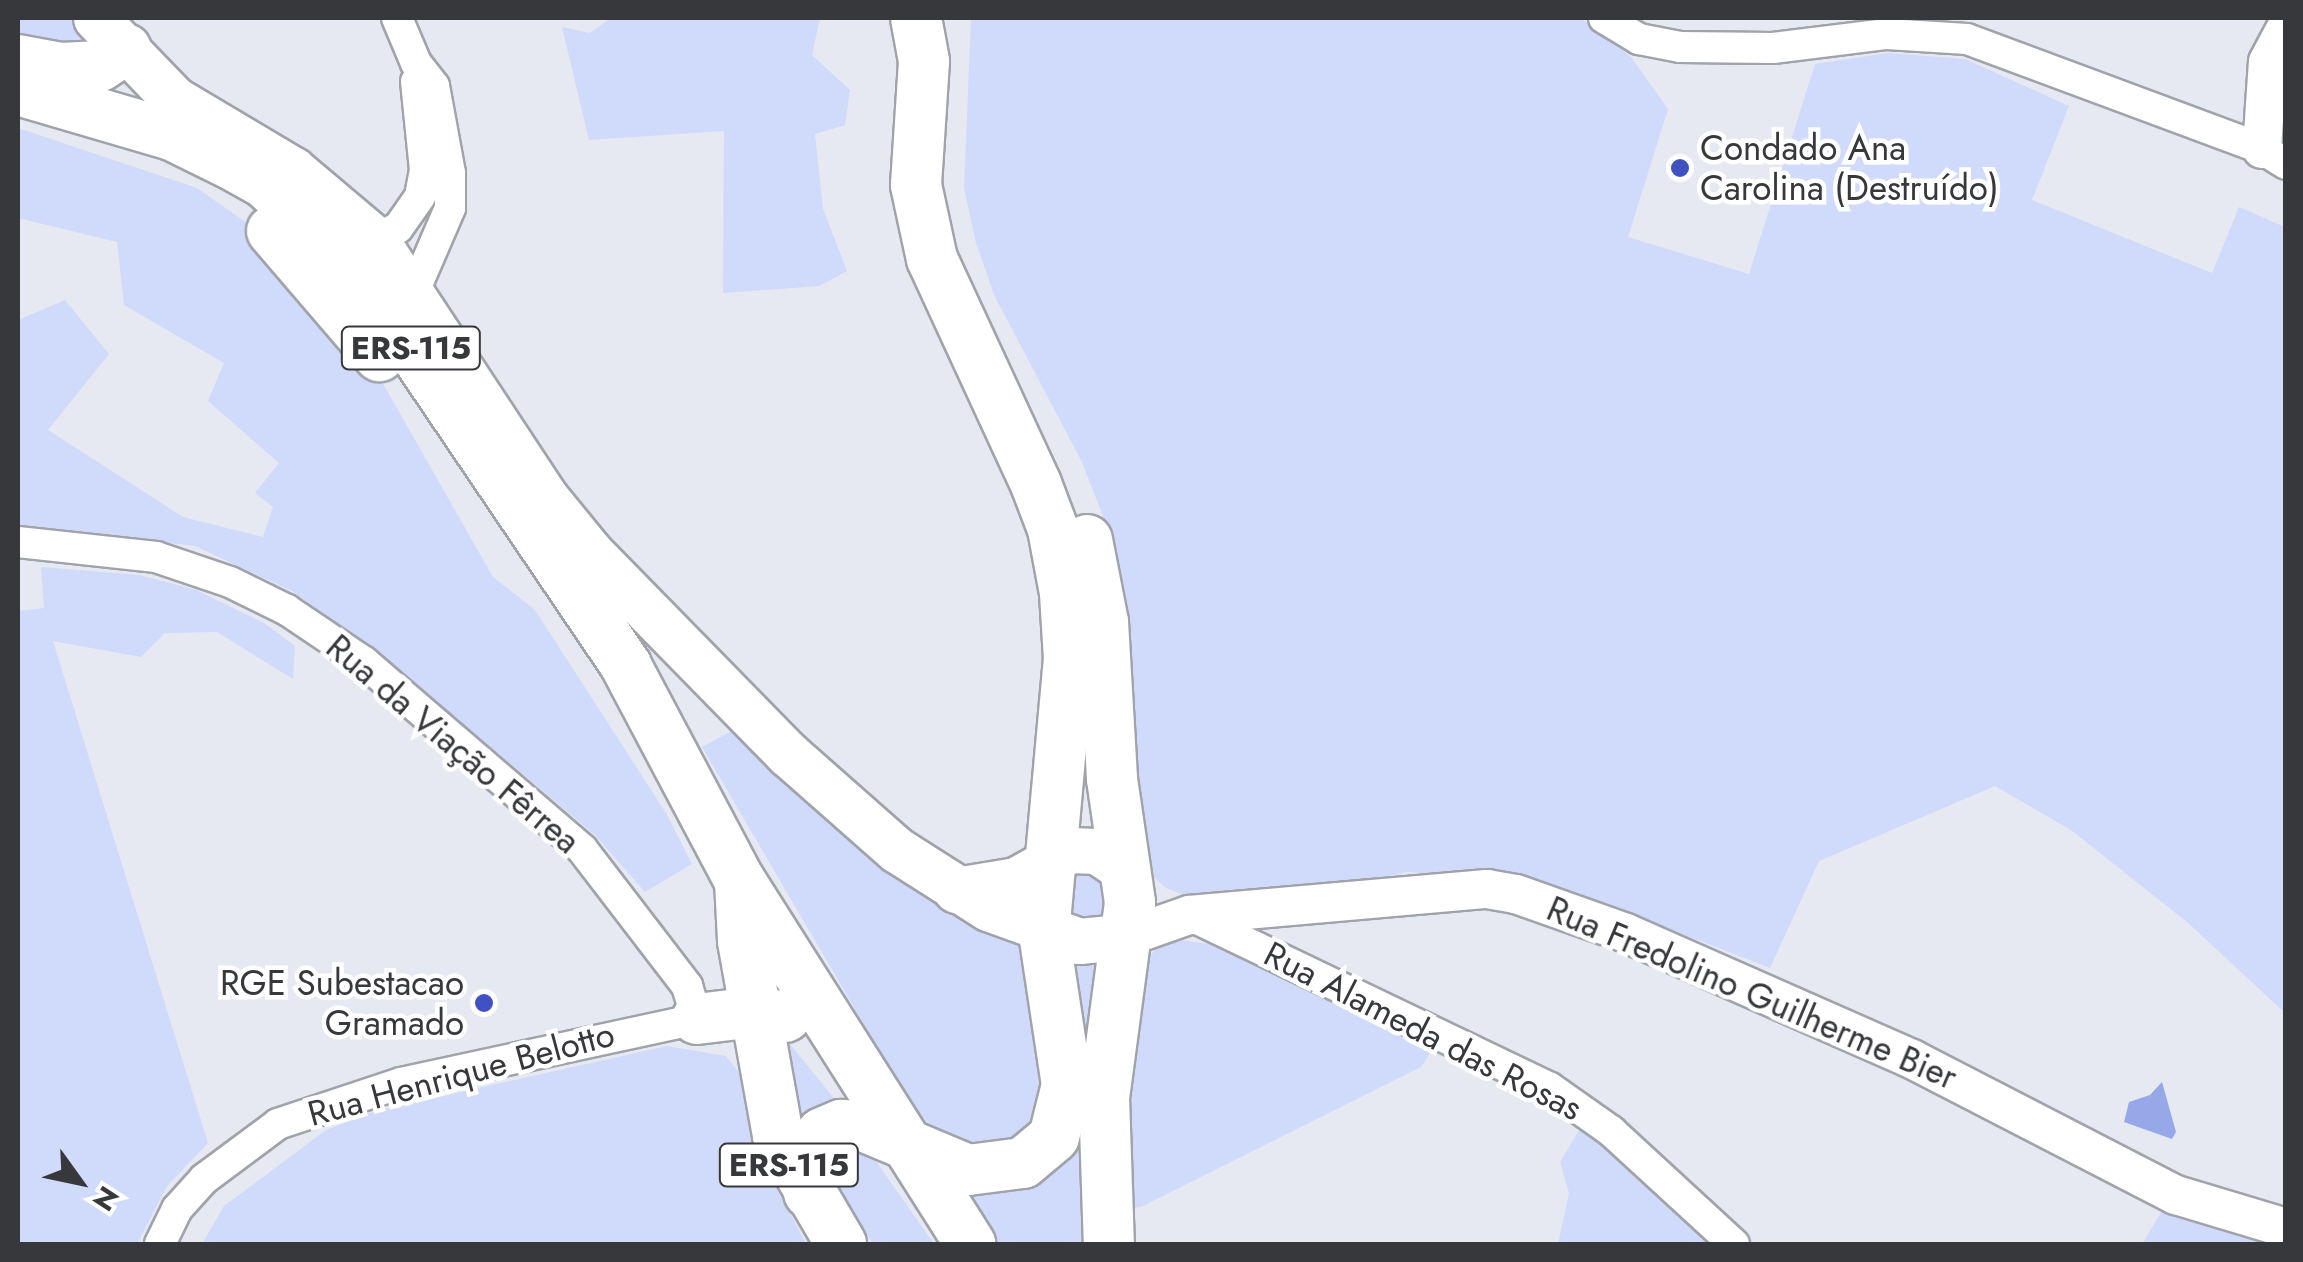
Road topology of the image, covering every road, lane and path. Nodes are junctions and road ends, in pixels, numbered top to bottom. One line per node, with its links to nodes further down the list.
1 (397, 18): 10 (street)
2 (916, 18): 14 (main road)
3 (952, 18): 15 (main road)
4 (1604, 18): 9 (street)
5 (2286, 28): 9 (street)
6 (111, 33): 7 (main road); 11 (main road, Rua Fredolino Guilherme Bier)
7 (18, 60)
8 (18, 92): 16 (main road, ERS-115)
9 (2274, 157)
10 (438, 171): 11 (street); 12 (street)
11 (375, 240): 12 (main road, Rua Fredolino Guilherme Bier)
12 (413, 294): 17 (main road, Rua Fredolino Guilherme Bier)
13 (18, 542): 22 (street, Rua da Viação Fêrrea)
14 (1048, 862): 15 (main road); 17 (main road); 19 (main road)
15 (1124, 869): 18 (street); 20 (main road)
16 (740, 881): 21 (main road, ERS-115); 24 (main road, ERS-115)
17 (956, 890): 19 (main road, Rua Fredolino Guilherme Bier)
18 (1189, 915): 20 (street, Rua Fredolino Guilherme Bier); 27 (street, Rua Fredolino Guilherme Bier); 32 (street, Rua Alameda das Rosas)
19 (1044, 933): 20 (main road, Rua Fredolino Guilherme Bier); 25 (main road)
20 (1129, 936): 31 (main road)
21 (755, 1012): 22 (main road); 23 (main road, ERS-115); 24 (main road)
22 (697, 1020): 23 (main road); 28 (street, Rua Henrique Belotto)
23 (765, 1073): 26 (main road, ERS-115)
24 (867, 1085): 25 (main road, ERS-115)
25 (925, 1156): 26 (main road); 30 (main road, ERS-115)
26 (809, 1193): 29 (main road, ERS-115)
27 (2286, 1228)
28 (160, 1244)
29 (841, 1244)
30 (970, 1244)
31 (1109, 1244)
32 (1734, 1244)

